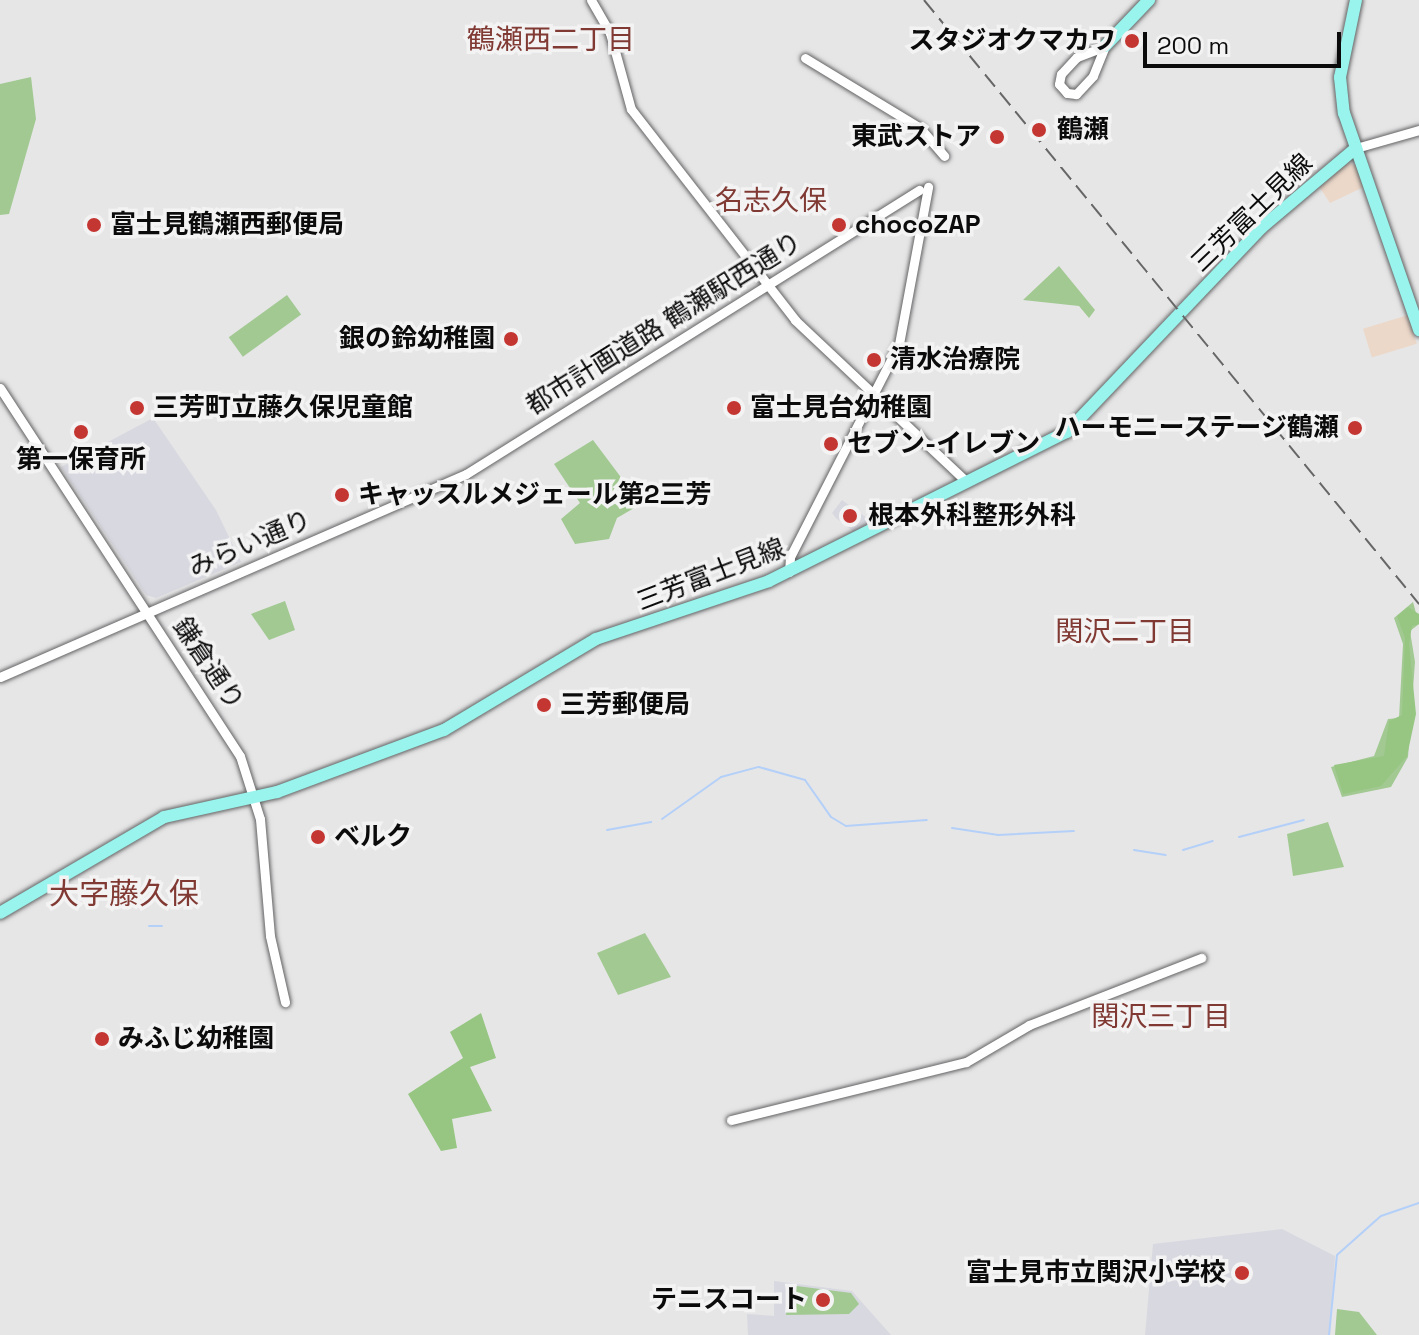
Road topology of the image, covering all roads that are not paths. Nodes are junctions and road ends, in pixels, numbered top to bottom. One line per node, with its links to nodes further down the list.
1 (591, 0): 9 (street)
2 (1149, 0): 4 (main road)
3 (1356, 0): 7 (main road)
4 (1105, 46): 4 (street)
5 (805, 58): 8 (street)
6 (1419, 130): 7 (street)
7 (1356, 148): 10 (main road); 14 (main road, 三芳富士見線)
8 (944, 156)
9 (768, 284): 12 (street); 12 (street, 都市計画道路 鶴瀬駅西通り); 13 (street, 都市計画道路 鶴瀬駅西通り)
10 (1419, 330)
11 (0, 388): 16 (street, 鎌倉通り)
12 (875, 398): 14 (street); 15 (street)
13 (514, 445): 16 (street, みらい通り)
14 (967, 482): 15 (main road, 三芳富士見線)
15 (789, 572): 18 (main road, 三芳富士見線)
16 (146, 611): 17 (street, みらい通り); 18 (street, 鎌倉通り)
17 (0, 677)
18 (255, 796): 19 (main road, 三芳富士見線); 21 (street, 鎌倉通り)
19 (0, 913)
20 (1201, 958): 22 (street)
21 (285, 1002)
22 (731, 1120)

